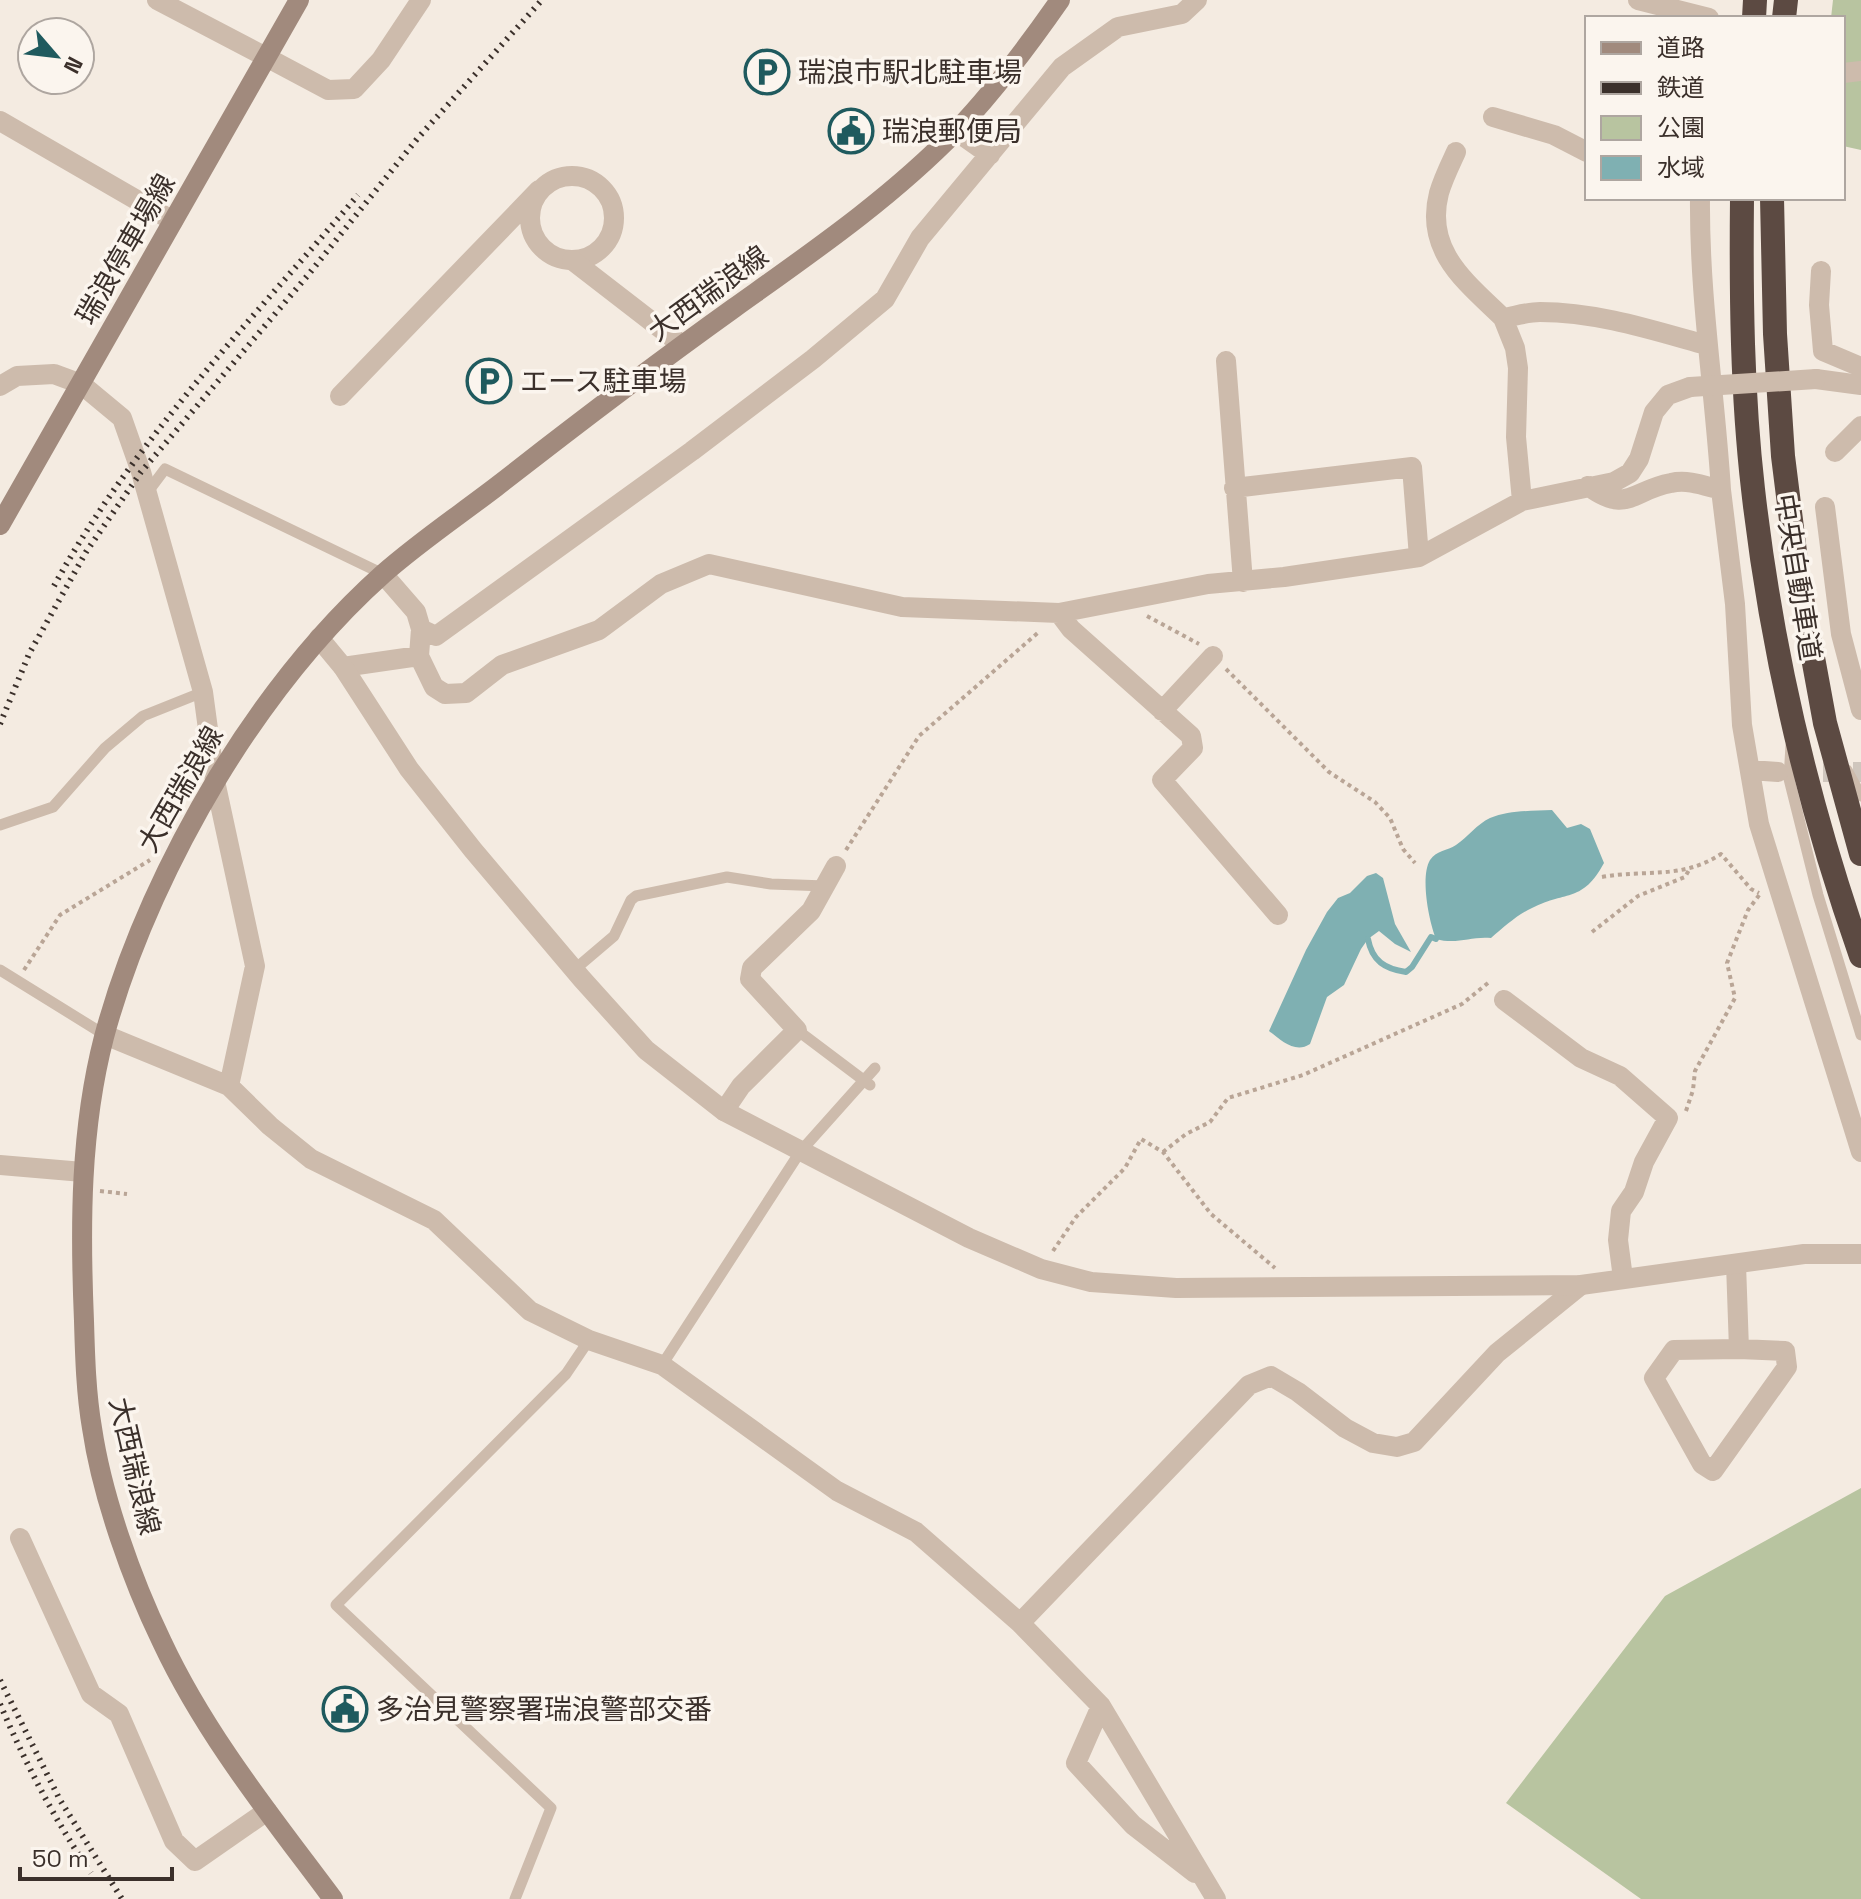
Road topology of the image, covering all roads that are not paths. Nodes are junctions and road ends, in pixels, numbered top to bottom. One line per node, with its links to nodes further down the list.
1 (157, 0): 8 (street)
2 (299, 0): 8 (main road, 瑞浪停車場線)
3 (421, 0): 8 (street)
4 (1060, 0): 11 (main road, 大西瑞浪線)
5 (1197, 0): 14 (street)
6 (1638, 0): 7 (street)
7 (1701, 16)
8 (266, 57): 19 (main road, 瑞浪停車場線)
9 (1493, 117): 12 (street)
10 (0, 121): 19 (street)
11 (956, 131): 14 (street); 23 (main road, 大西瑞浪線)
12 (1585, 151)
13 (1456, 152): 22 (street)
14 (990, 155): 44 (street)
15 (539, 190): 20 (street); 20 (street); 30 (street)
16 (1696, 200): 24 (street)
17 (1742, 200): 52 (highway, 中央自動車道)
18 (1772, 200): 53 (highway, 中央自動車道)
19 (173, 221): 28 (main road, 瑞浪停車場線)
20 (572, 260): 23 (street)
21 (1821, 271): 26 (street)
22 (1503, 318): 24 (street); 37 (street)
23 (682, 345): 41 (main road, 大西瑞浪線)
24 (1706, 345): 35 (street)
25 (1226, 361): 34 (street)
26 (1861, 367)
27 (6, 376): 28 (street)
28 (81, 384): 36 (street); 39 (main road, 瑞浪停車場線)
29 (1861, 385): 33 (street, bridge)
30 (340, 396)
31 (1861, 426): 32 (street)
32 (1835, 452)
33 (1588, 486): 35 (street); 37 (street)
34 (1234, 488): 40 (street); 42 (street)
35 (1721, 490): 54 (street)
36 (147, 494): 41 (lane); 49 (street)
37 (1522, 501): 40 (street)
38 (1825, 507): 50 (street)
39 (0, 525)
40 (1419, 557): 42 (street)
41 (383, 574): 44 (street); 45 (main road, 大西瑞浪線)
42 (1243, 582): 43 (street)
43 (1059, 613): 46 (street); 51 (street)
44 (421, 629): 46 (street)
45 (319, 638): 48 (street); 56 (main road, 大西瑞浪線)
46 (419, 656): 48 (street)
47 (1213, 656): 51 (street)
48 (343, 667): 65 (street)
49 (203, 692): 56 (street); 58 (lane)
50 (1861, 710)
51 (1162, 711): 62 (street)
52 (1792, 716): 63 (highway, 中央自動車道); 69 (lane)
53 (1829, 738): 57 (lane); 59 (highway, 中央自動車道)
54 (1750, 770): 55 (street); 75 (street)
55 (1778, 772)
56 (215, 781): 68 (main road, 大西瑞浪線); 72 (street)
57 (1861, 796)
58 (0, 825)
59 (1861, 854)
60 (836, 866): 61 (street)
61 (825, 886): 65 (lane); 67 (street)
62 (1278, 915)
63 (1861, 956)
64 (0, 970): 68 (lane)
65 (574, 970): 73 (street)
66 (1504, 1000): 80 (street)
67 (797, 1030): 71 (lane); 73 (street)
68 (105, 1035): 72 (street); 77 (main road, 大西瑞浪線)
69 (1861, 1035)
70 (875, 1068): 71 (lane)
71 (866, 1082): 74 (lane)
72 (229, 1086): 82 (street)
73 (724, 1111): 74 (street)
74 (800, 1152): 81 (street); 84 (lane)
75 (1861, 1152)
76 (0, 1165): 77 (street)
77 (86, 1181): 88 (main road, 大西瑞浪線)
78 (1861, 1254): 79 (street)
79 (1736, 1264): 80 (street); 83 (street)
80 (1623, 1278): 81 (street)
81 (1581, 1285): 86 (street)
82 (589, 1340): 84 (street); 91 (lane)
83 (1739, 1349): 83 (street)
84 (662, 1365): 86 (street)
85 (20, 1538): 88 (street)
86 (1020, 1623): 87 (street)
87 (1101, 1706): 89 (street); 89 (street)
88 (267, 1811): 90 (main road, 大西瑞浪線)
89 (1211, 1890)
90 (333, 1899)
91 (515, 1899)

